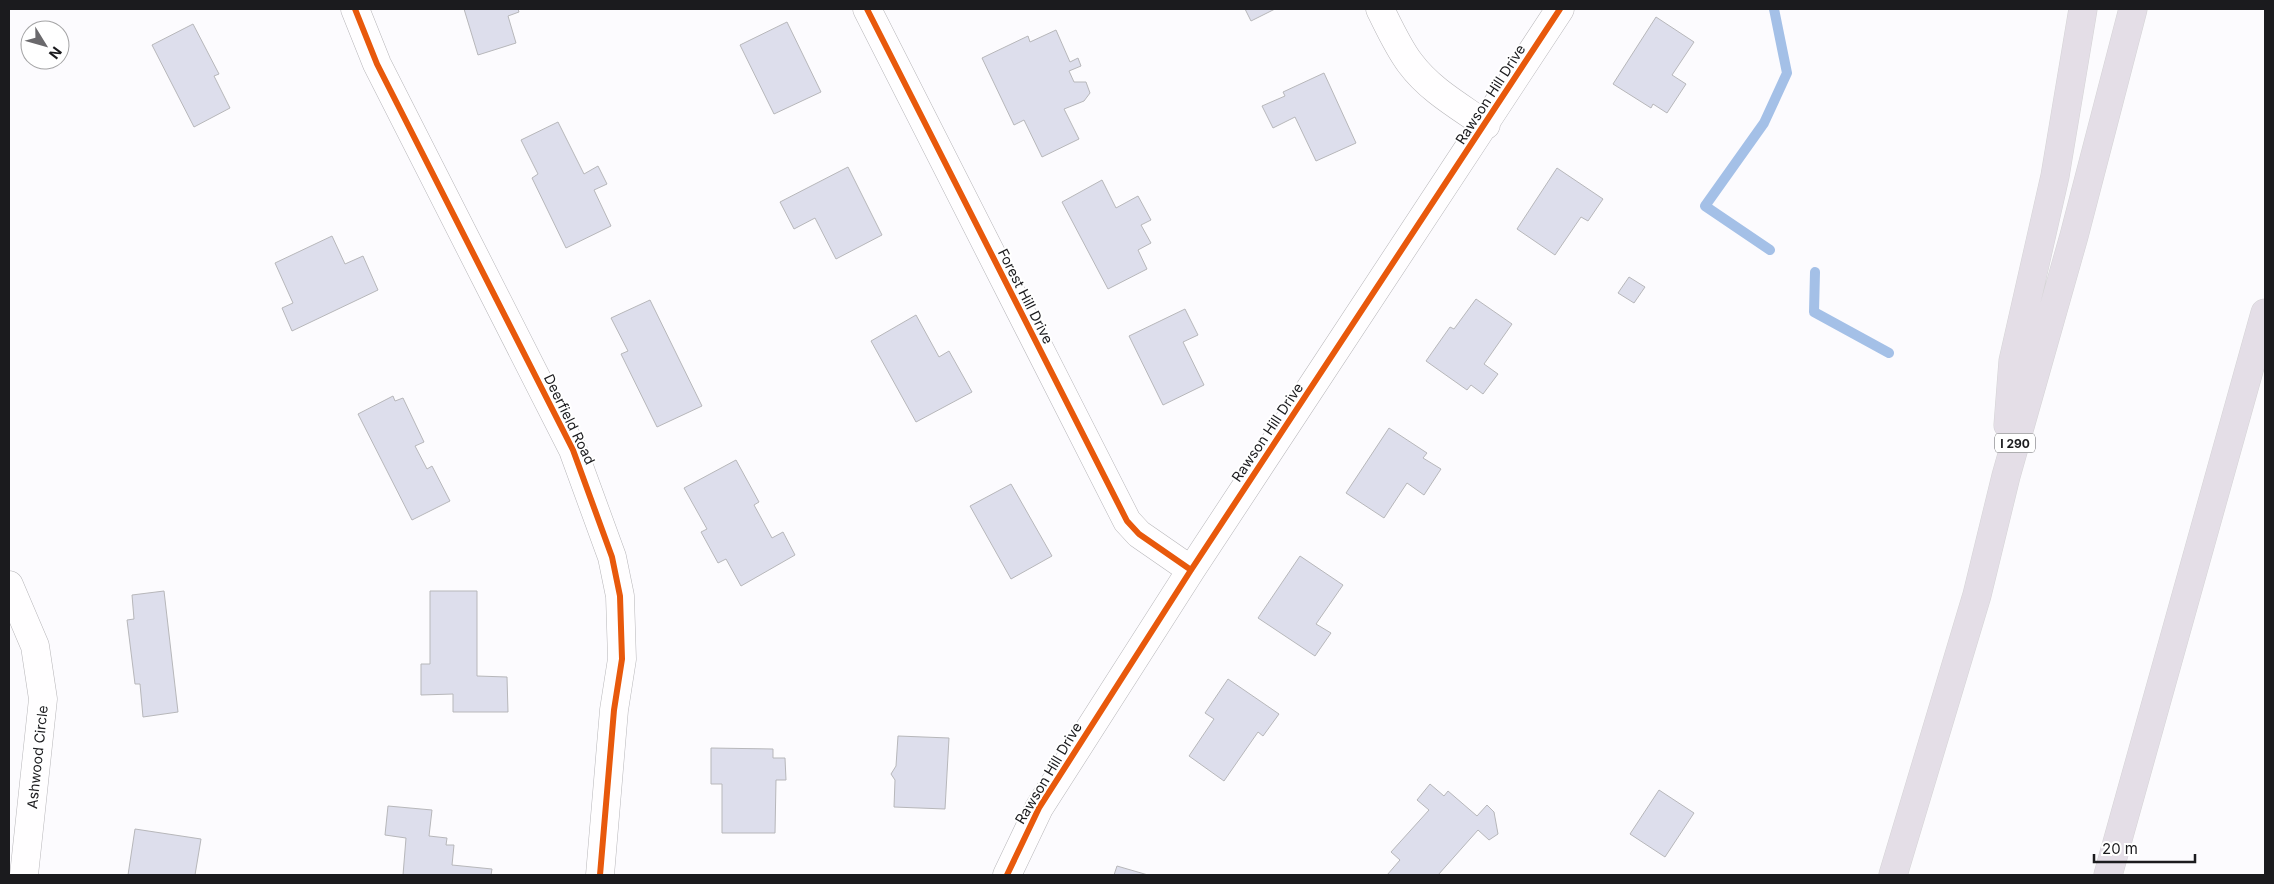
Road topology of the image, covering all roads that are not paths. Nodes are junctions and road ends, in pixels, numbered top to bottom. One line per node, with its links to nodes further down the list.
1 (355, 9): 13 (street, Deerfield Road)
2 (867, 9): 10 (street, Forest Hill Drive)
3 (1380, 9): 7 (street)
4 (1560, 9): 7 (street, Rawson Hill Drive)
5 (2083, 9): 9 (highway)
6 (2133, 9): 9 (highway, I 290)
7 (1486, 125): 10 (street, Rawson Hill Drive)
8 (2265, 313): 16 (highway)
9 (2006, 476): 15 (highway, I 290)
10 (1191, 570): 14 (street, Rawson Hill Drive)
11 (9, 585): 12 (street, Ashwood Circle)
12 (24, 875)
13 (600, 875)
14 (1007, 875)
15 (1893, 875)
16 (2108, 875)

